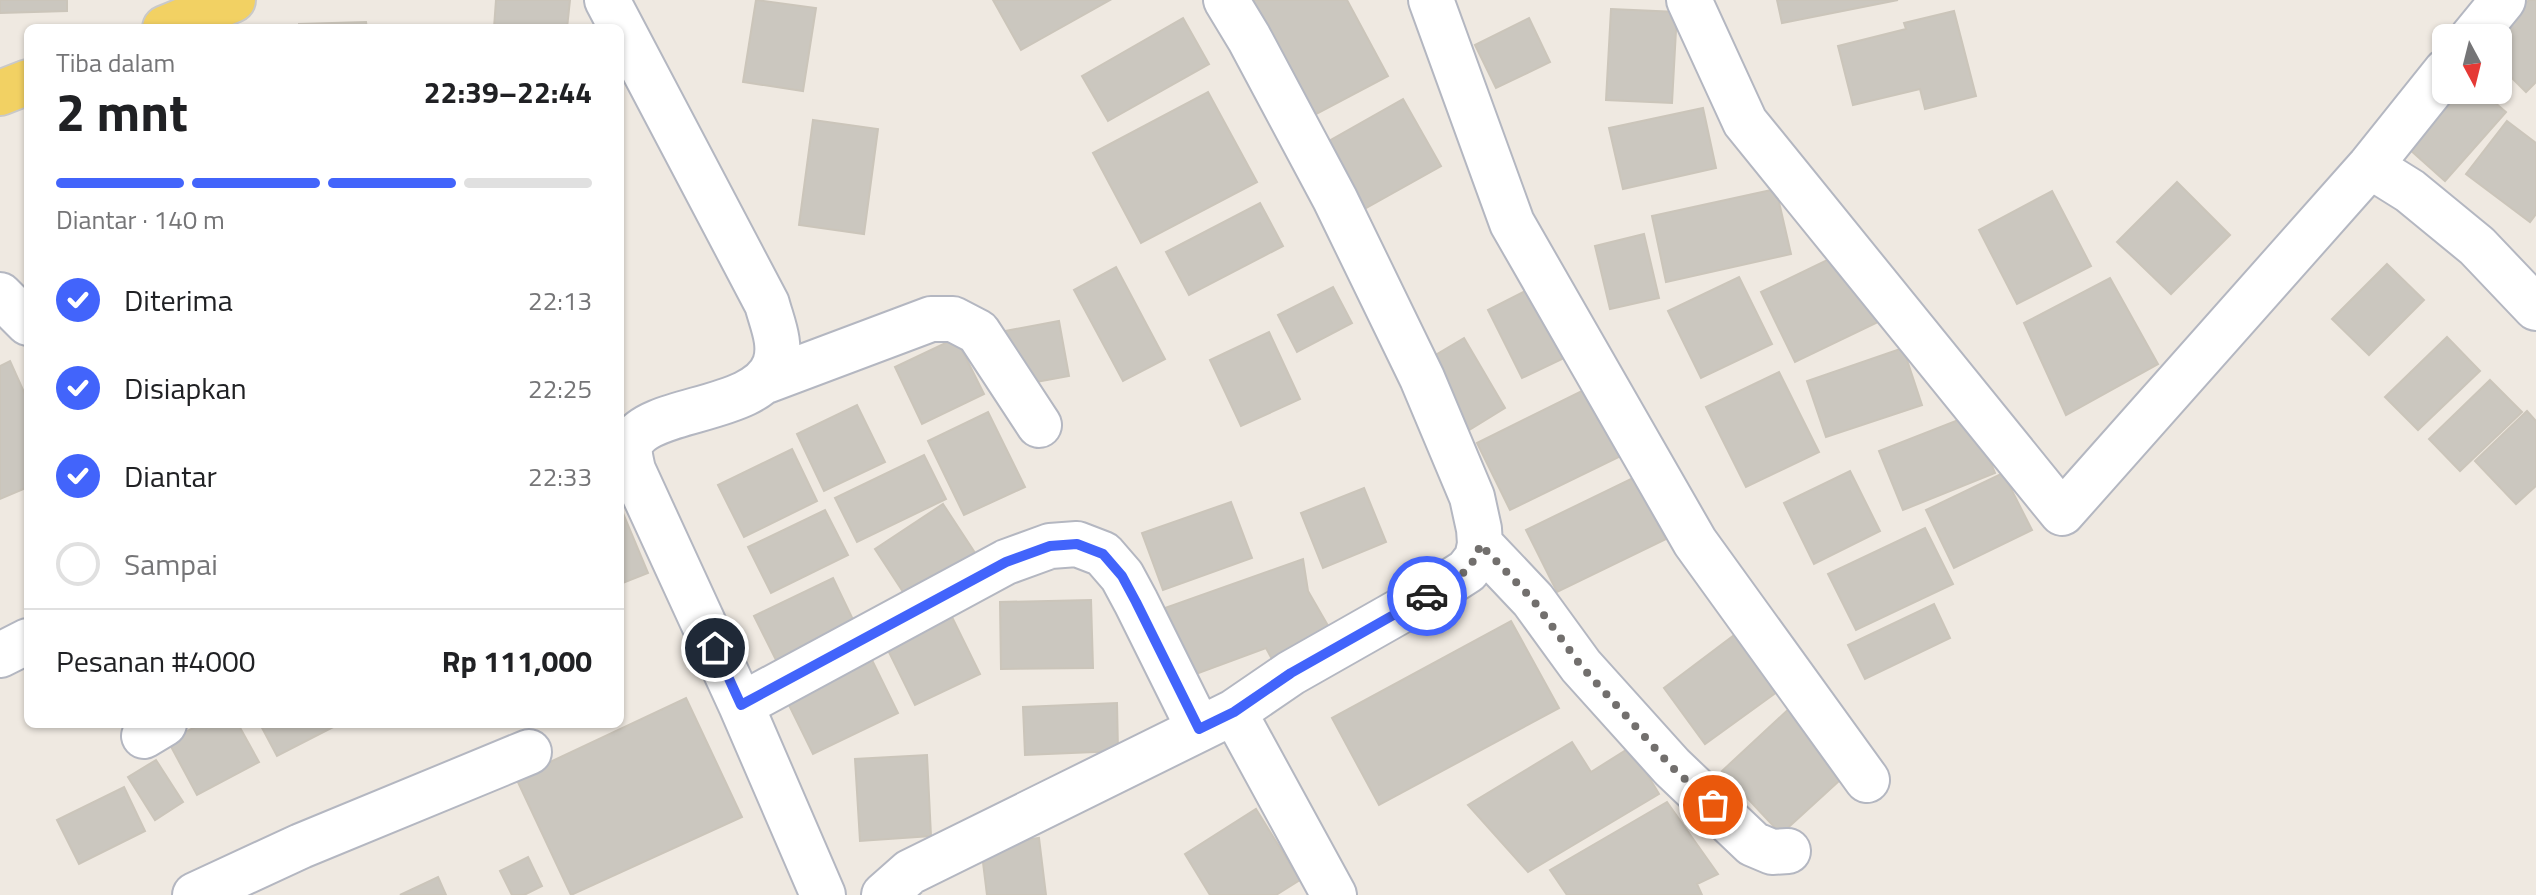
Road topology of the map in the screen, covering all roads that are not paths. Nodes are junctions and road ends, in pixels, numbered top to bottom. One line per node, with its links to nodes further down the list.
1 (233, 0): 7 (main road)
2 (607, 0): 8 (street)
3 (1226, 0): 21 (street)
4 (1431, 0): 27 (street)
5 (1689, 0): 14 (street)
6 (2503, 0): 9 (street)
7 (171, 20)
8 (620, 24)
9 (2483, 24)
10 (624, 32): 18 (street)
11 (24, 84): 13 (main road)
12 (2432, 88): 14 (street)
13 (0, 93)
14 (2370, 166): 16 (street)
15 (0, 295): 17 (street)
16 (2536, 308)
17 (24, 319)
18 (766, 381): 19 (street); 20 (street)
19 (1039, 425)
20 (626, 439): 24 (street)
21 (1480, 544): 25 (street); 28 (street)
22 (24, 643): 23 (street)
23 (0, 655)
24 (741, 705): 25 (street); 30 (street)
25 (1216, 721): 31 (street); 32 (street)
26 (529, 752): 29 (street)
27 (1867, 780)
28 (1788, 851)
29 (195, 895)
30 (823, 895)
31 (884, 895)
32 (1334, 895)

